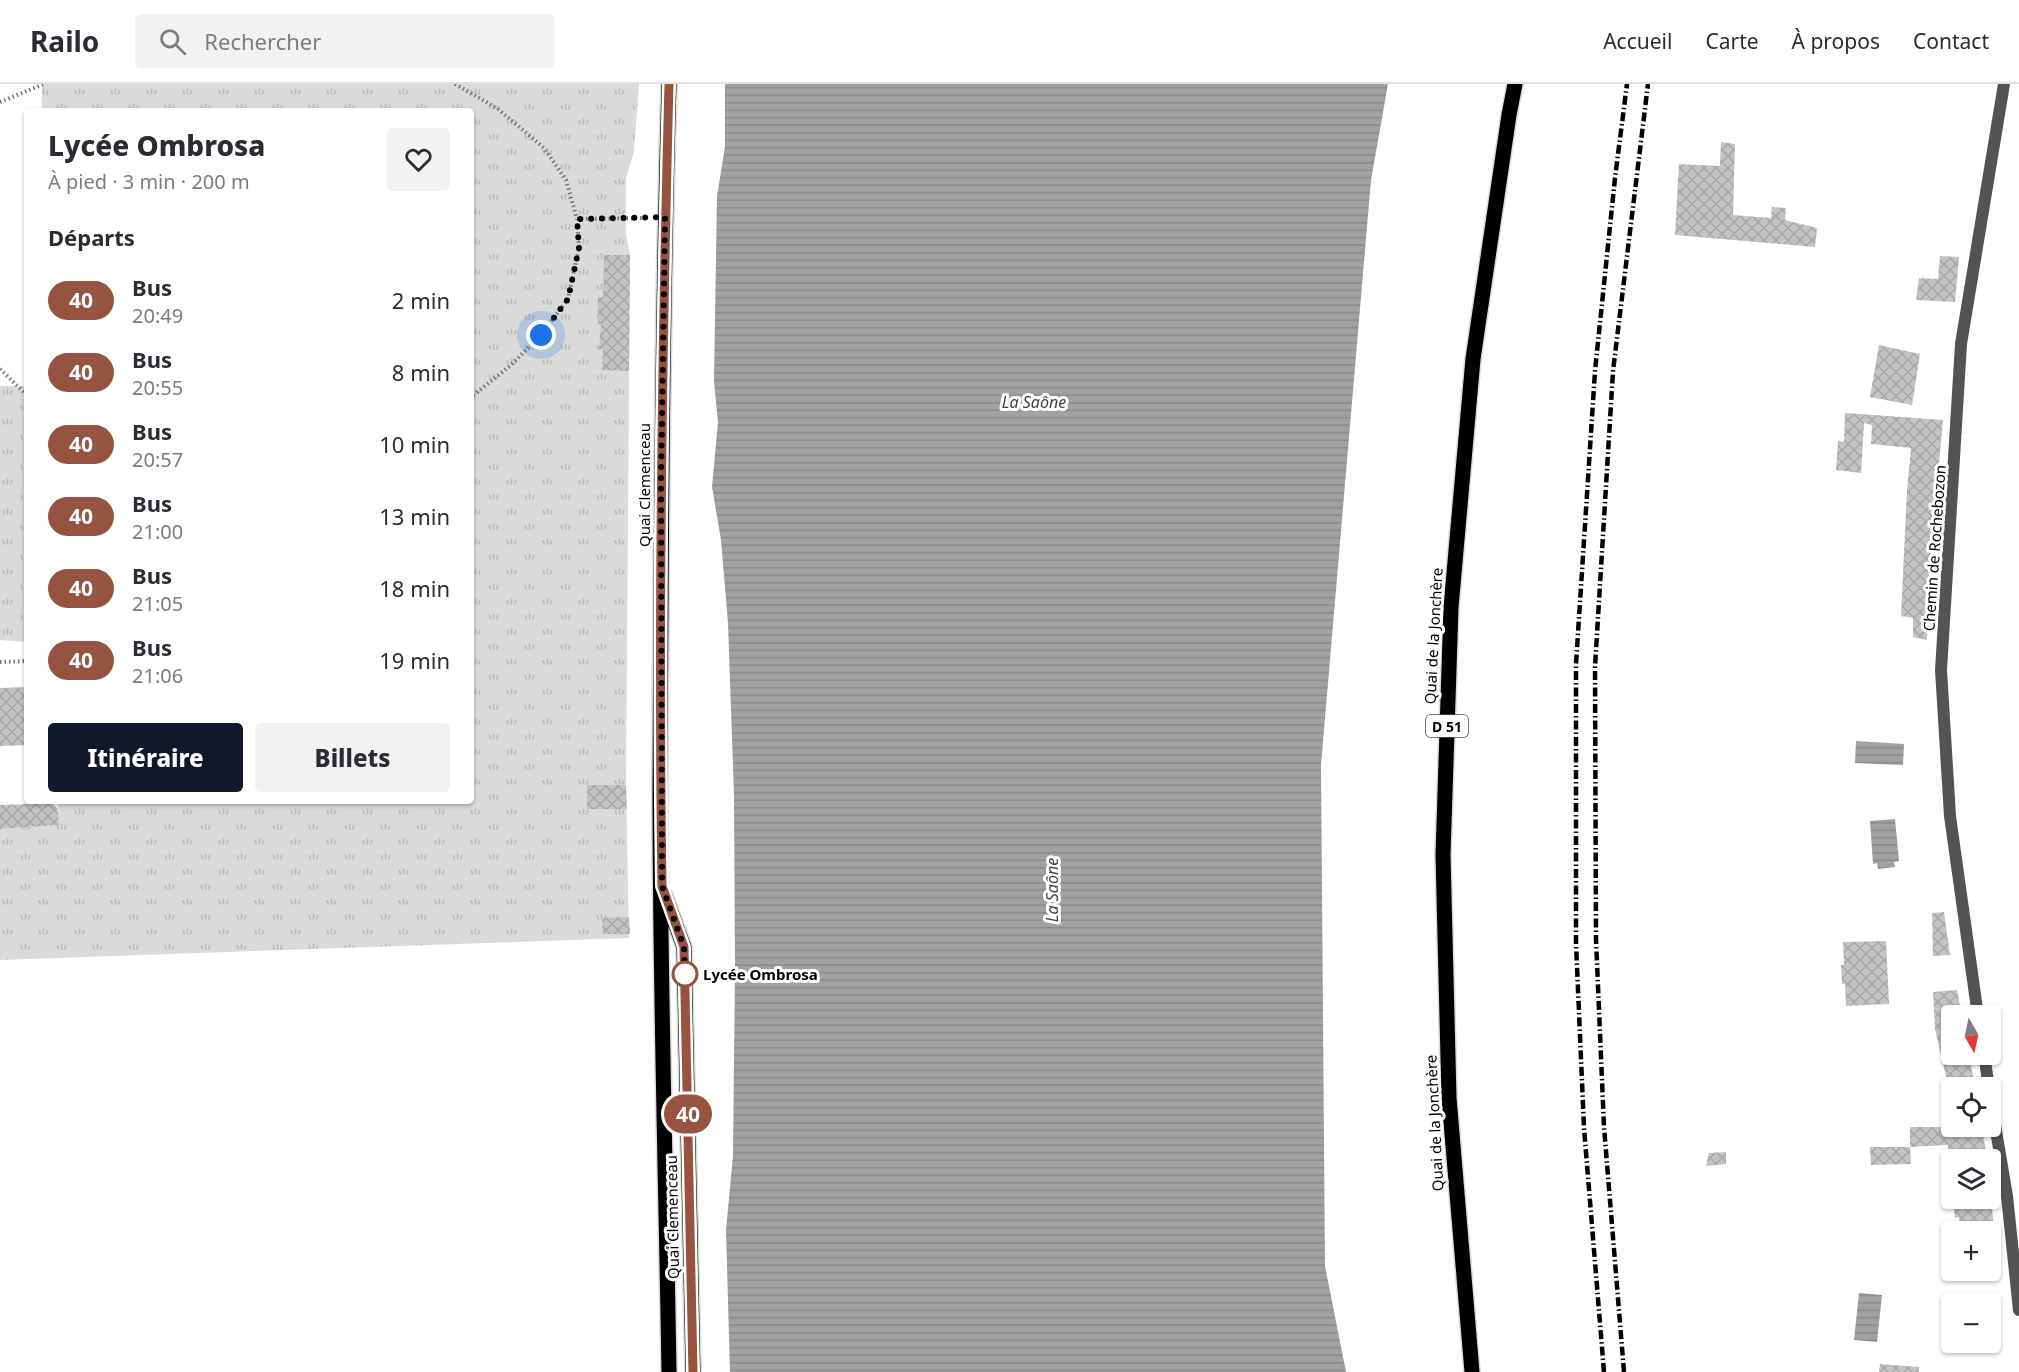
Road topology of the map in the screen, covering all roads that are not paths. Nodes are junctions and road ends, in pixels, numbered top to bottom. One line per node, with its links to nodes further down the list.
1 (669, 84): 4 (main road, Quai Clemenceau)
2 (1515, 84): 10 (main road, Quai de la Jonchère / D 51)
3 (2004, 84): 5 (street, Chemin de Rochebozon)
4 (662, 886): 8 (main road, Quai Clemenceau); 9 (main road, Quai Clemenceau)
5 (1976, 1005)
6 (1997, 1137): 7 (street)
7 (2019, 1310)
8 (669, 1372)
9 (693, 1372)
10 (1472, 1372)

